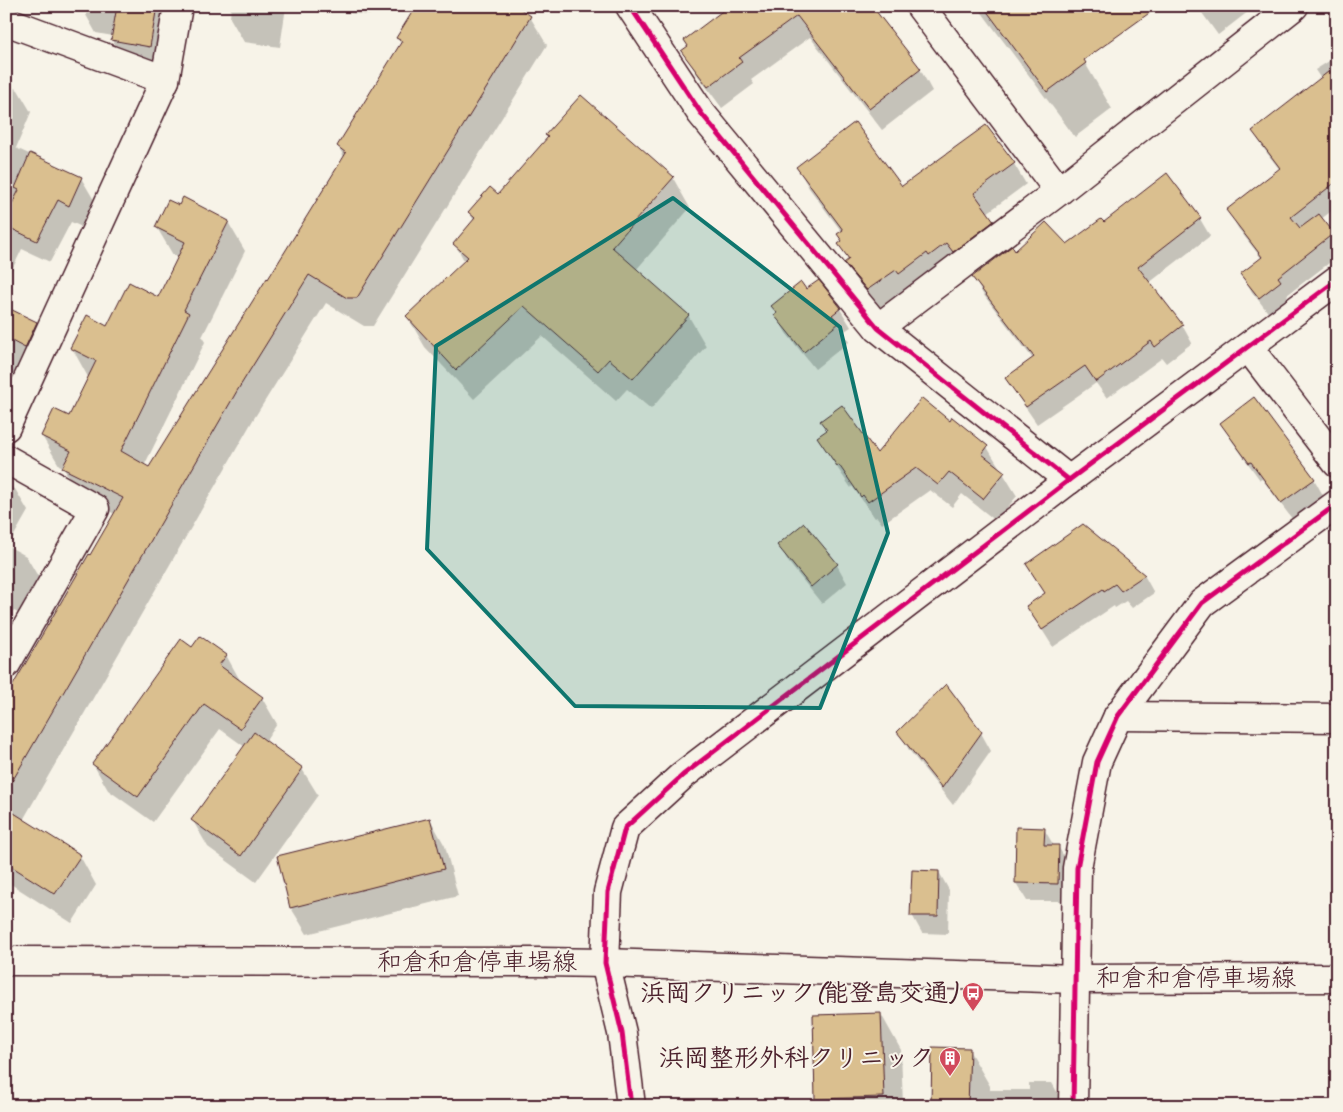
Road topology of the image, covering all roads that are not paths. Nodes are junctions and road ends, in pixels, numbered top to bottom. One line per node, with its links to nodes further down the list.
1 (178, 6): 6 (street)
2 (920, 6): 7 (street)
3 (1294, 6): 7 (street)
4 (636, 8): 9 (street)
5 (6, 21): 6 (street)
6 (165, 80): 11 (street)
7 (1059, 191): 9 (street)
8 (1337, 280): 10 (street)
9 (878, 328): 14 (street)
10 (1248, 346): 13 (street); 14 (street)
11 (6, 426)
12 (6, 459): 16 (street)
13 (1337, 463)
14 (1069, 480): 20 (street)
15 (1337, 504): 17 (street)
16 (6, 664)
17 (1118, 716): 18 (street); 22 (street)
18 (1337, 718)
19 (6, 961): 20 (street, 和倉和倉停車場線)
20 (605, 963): 22 (street, 和倉和倉停車場線); 23 (street)
21 (1337, 978): 22 (street, 和倉和倉停車場線)
22 (1075, 979): 24 (street)
23 (632, 1106)
24 (1072, 1106)

